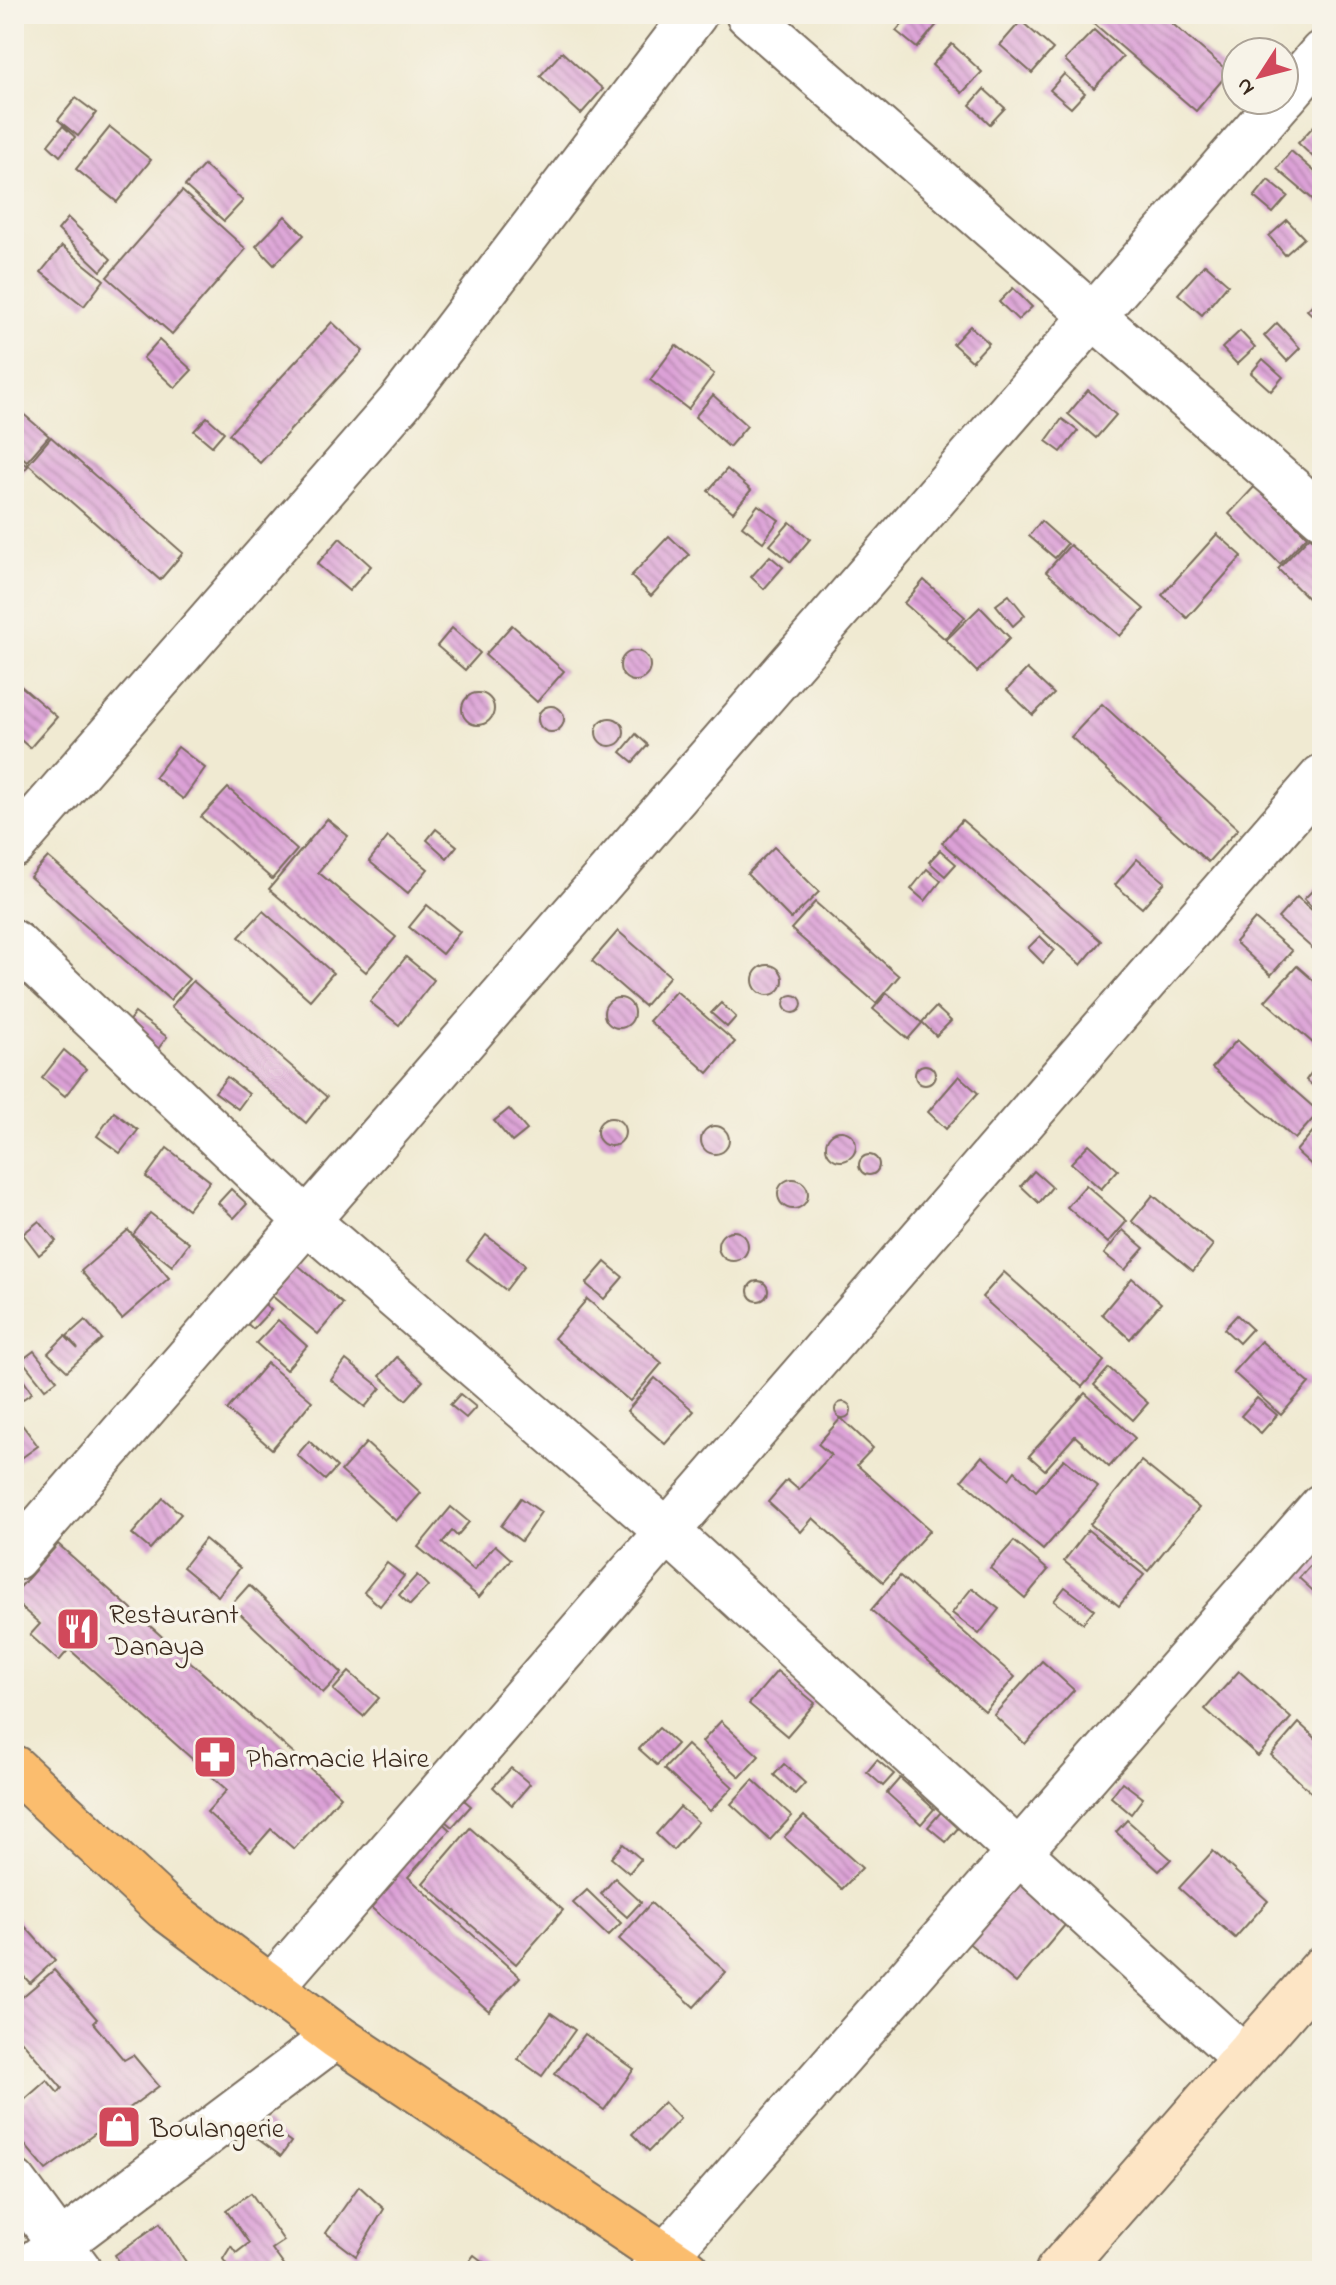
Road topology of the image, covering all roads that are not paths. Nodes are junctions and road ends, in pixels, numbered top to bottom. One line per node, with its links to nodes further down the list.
1 (695, 14): 9 (street)
2 (748, 14): 6 (street)
3 (1322, 53): 4 (street)
4 (1300, 78)
5 (1267, 116): 6 (street)
6 (1092, 316): 7 (street); 11 (street)
7 (1322, 516)
8 (1322, 777): 13 (street)
9 (14, 845)
10 (14, 943): 11 (street)
11 (307, 1221): 13 (street); 14 (street)
12 (1322, 1506): 16 (street)
13 (668, 1532): 16 (street); 18 (street)
14 (14, 1558)
15 (21, 1788): 18 (main road)
16 (1020, 1853): 20 (street); 23 (street)
17 (1322, 1969): 20 (street)
18 (271, 1988): 19 (main road)
19 (336, 2036): 22 (street); 23 (main road)
20 (1243, 2057): 25 (street)
21 (14, 2182): 22 (street)
22 (70, 2258): 24 (street)
23 (669, 2266)
24 (24, 2271)
25 (1058, 2271)

